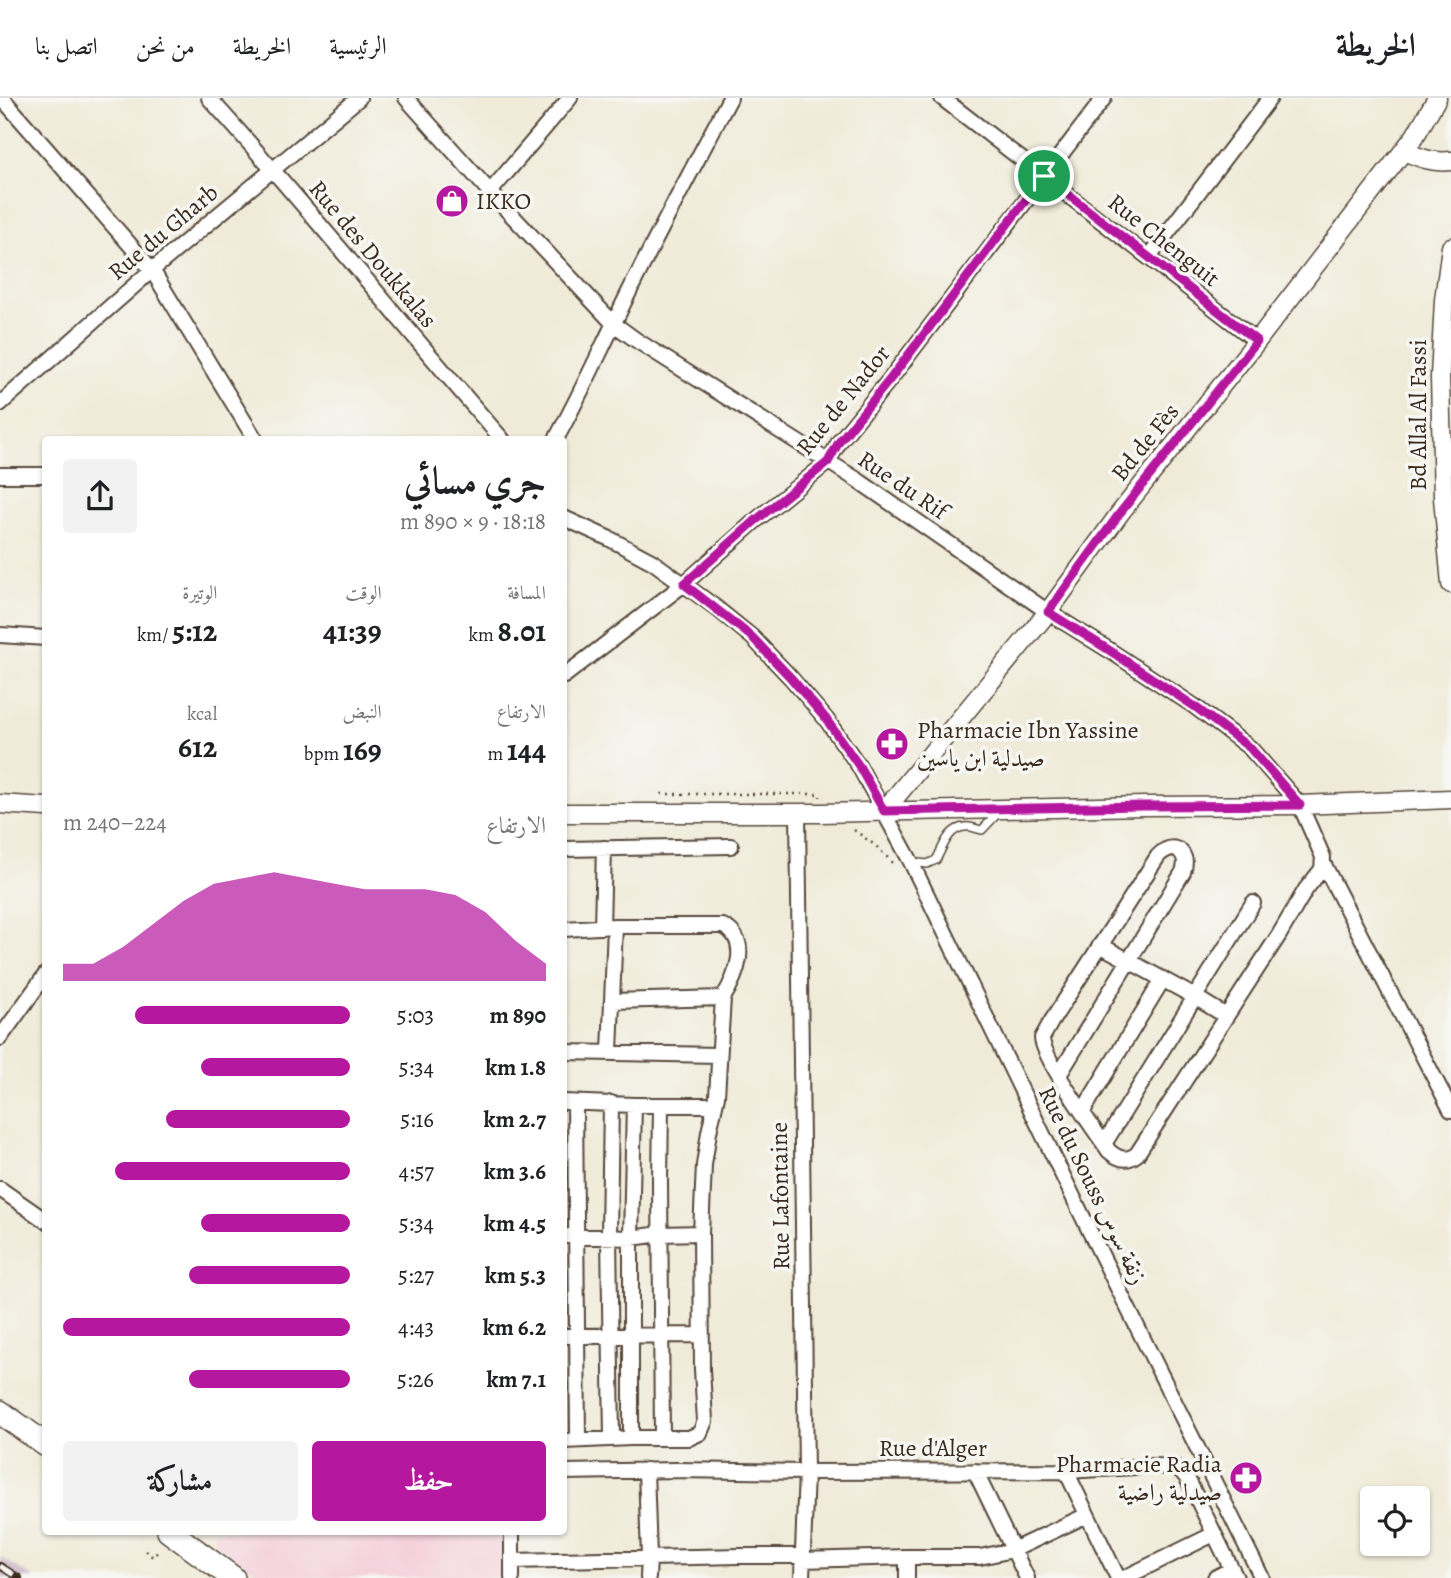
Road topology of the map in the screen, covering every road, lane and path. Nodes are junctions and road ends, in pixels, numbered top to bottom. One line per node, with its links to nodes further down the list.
1 (2, 98): 18 (street)
2 (209, 98): 13 (street, Rue des Doukkalas)
3 (359, 98): 13 (street, Rue du Gharb)
4 (406, 98): 15 (street, Rue du Rif)
5 (570, 98): 15 (street)
6 (730, 98): 19 (street)
7 (942, 98): 14 (street, Rue Chenguit)
8 (1104, 98): 14 (street, Rue de Nador)
9 (1270, 98): 17 (street)
10 (1437, 98): 11 (street, Bd de Fès)
11 (1404, 151): 12 (street); 20 (street, Bd de Fès)
12 (1451, 161)
13 (274, 169): 18 (street, Rue du Gharb); 23 (street, Rue des Doukkalas)
14 (1044, 176): 17 (street, Rue Chenguit); 25 (street, Rue de Nador)
15 (490, 192): 19 (street, Rue du Rif)
16 (1451, 247): 29 (street, Bd Allal Al Fassi)
17 (1149, 257): 20 (street, Rue Chenguit)
18 (152, 270): 21 (street, Rue du Gharb); 22 (street)
19 (614, 324): 24 (street); 25 (street, Rue du Rif)
20 (1257, 341): 31 (street, Bd de Fès)
21 (0, 404)
22 (253, 436)
23 (499, 436)
24 (558, 436)
25 (828, 462): 30 (street, Rue de Nador); 31 (street, Rue du Rif)
26 (0, 475): 27 (street)
27 (42, 475)
28 (567, 519): 30 (street, Rue du Souss زنقة سوس)
29 (1451, 583)
30 (684, 584): 34 (street, Rue de Nador); 40 (street, Rue du Souss زنقة سوس)
31 (1048, 612): 37 (street, Rue du Rif); 40 (street, Bd de Fès)
32 (0, 635): 33 (street)
33 (42, 638)
34 (567, 674)
35 (1451, 799): 37 (street)
36 (0, 804): 38 (street)
37 (1300, 805): 39 (street); 48 (street, Rue du Rif)
38 (42, 807)
39 (1002, 809): 40 (street); 47 (lane)
40 (884, 811): 42 (street); 47 (street, Rue du Souss زنقة سوس)
41 (567, 813): 42 (street)
42 (798, 813): 96 (street, Rue Lafontaine)
43 (851, 828): 49 (path)
44 (731, 846): 45 (street)
45 (604, 848): 46 (street); 51 (street)
46 (567, 849)
47 (911, 862): 118 (street, Rue du Souss زنقة سوس)
48 (1323, 863): 60 (street); 71 (street, Rue du Rif)
49 (897, 867)
50 (1253, 903): 57 (street)
51 (608, 927): 52 (street); 58 (street); 59 (street)
52 (567, 929)
53 (1100, 945): 54 (street); 54 (street); 65 (street)
54 (1128, 961): 55 (street); 65 (street)
55 (1163, 979): 57 (street); 72 (street)
56 (42, 980): 61 (street)
57 (1195, 997): 60 (street); 73 (street)
58 (723, 998): 59 (street); 64 (street)
59 (612, 1001): 63 (street)
60 (1226, 1016): 73 (street)
61 (0, 1038)
62 (567, 1052): 63 (street)
63 (610, 1052): 64 (street)
64 (719, 1055): 69 (street)
65 (1059, 1074): 72 (street)
66 (569, 1103): 67 (street); 78 (street)
67 (611, 1103): 68 (street); 79 (street)
68 (634, 1105): 70 (street); 80 (street)
69 (714, 1105): 70 (street); 76 (street)
70 (662, 1106): 77 (street)
71 (1451, 1110)
72 (1083, 1111): 73 (street)
73 (1104, 1144)
74 (0, 1189): 75 (street)
75 (42, 1217)
76 (701, 1233): 77 (street); 82 (street)
77 (661, 1234): 80 (street); 81 (street)
78 (570, 1236): 79 (street); 83 (street)
79 (609, 1236): 80 (street); 84 (street)
80 (631, 1237): 85 (street)
81 (662, 1335): 82 (street); 85 (street); 87 (street)
82 (702, 1335): 87 (street)
83 (570, 1336): 84 (street); 90 (street)
84 (610, 1336): 85 (street); 88 (street)
85 (631, 1336): 89 (street)
86 (0, 1412): 91 (main road)
87 (662, 1437): 89 (street)
88 (612, 1438): 89 (street); 90 (street)
89 (631, 1438)
90 (571, 1440)
91 (42, 1442)
92 (646, 1471): 95 (street, Rue d'Alger); 96 (street, Rue d'Alger); 104 (street)
93 (975, 1471): 94 (street, Rue d'Alger); 96 (street, Rue d'Alger); 101 (street)
94 (1066, 1471): 97 (street); 98 (street, Rue d'Alger)
95 (567, 1472)
96 (806, 1472): 106 (street, Rue Lafontaine)
97 (1087, 1515): 101 (street); 115 (street)
98 (1214, 1534): 108 (street, Rue d'Alger); 116 (street)
99 (174, 1535): 109 (main road)
100 (512, 1535): 107 (street)
101 (1013, 1550): 105 (street); 114 (street)
102 (145, 1551): 103 (path)
103 (153, 1557)
104 (649, 1557): 106 (street); 107 (street); 111 (street)
105 (907, 1557): 106 (street); 113 (street)
106 (802, 1558): 112 (street, Rue Lafontaine)
107 (512, 1561): 110 (street)
108 (1234, 1574): 117 (street)
109 (233, 1578)
110 (512, 1578)
111 (648, 1578)
112 (802, 1578)
113 (907, 1578)
114 (1027, 1578)
115 (1118, 1578)
116 (1124, 1578)
117 (1214, 1578)
118 (1262, 1578)

